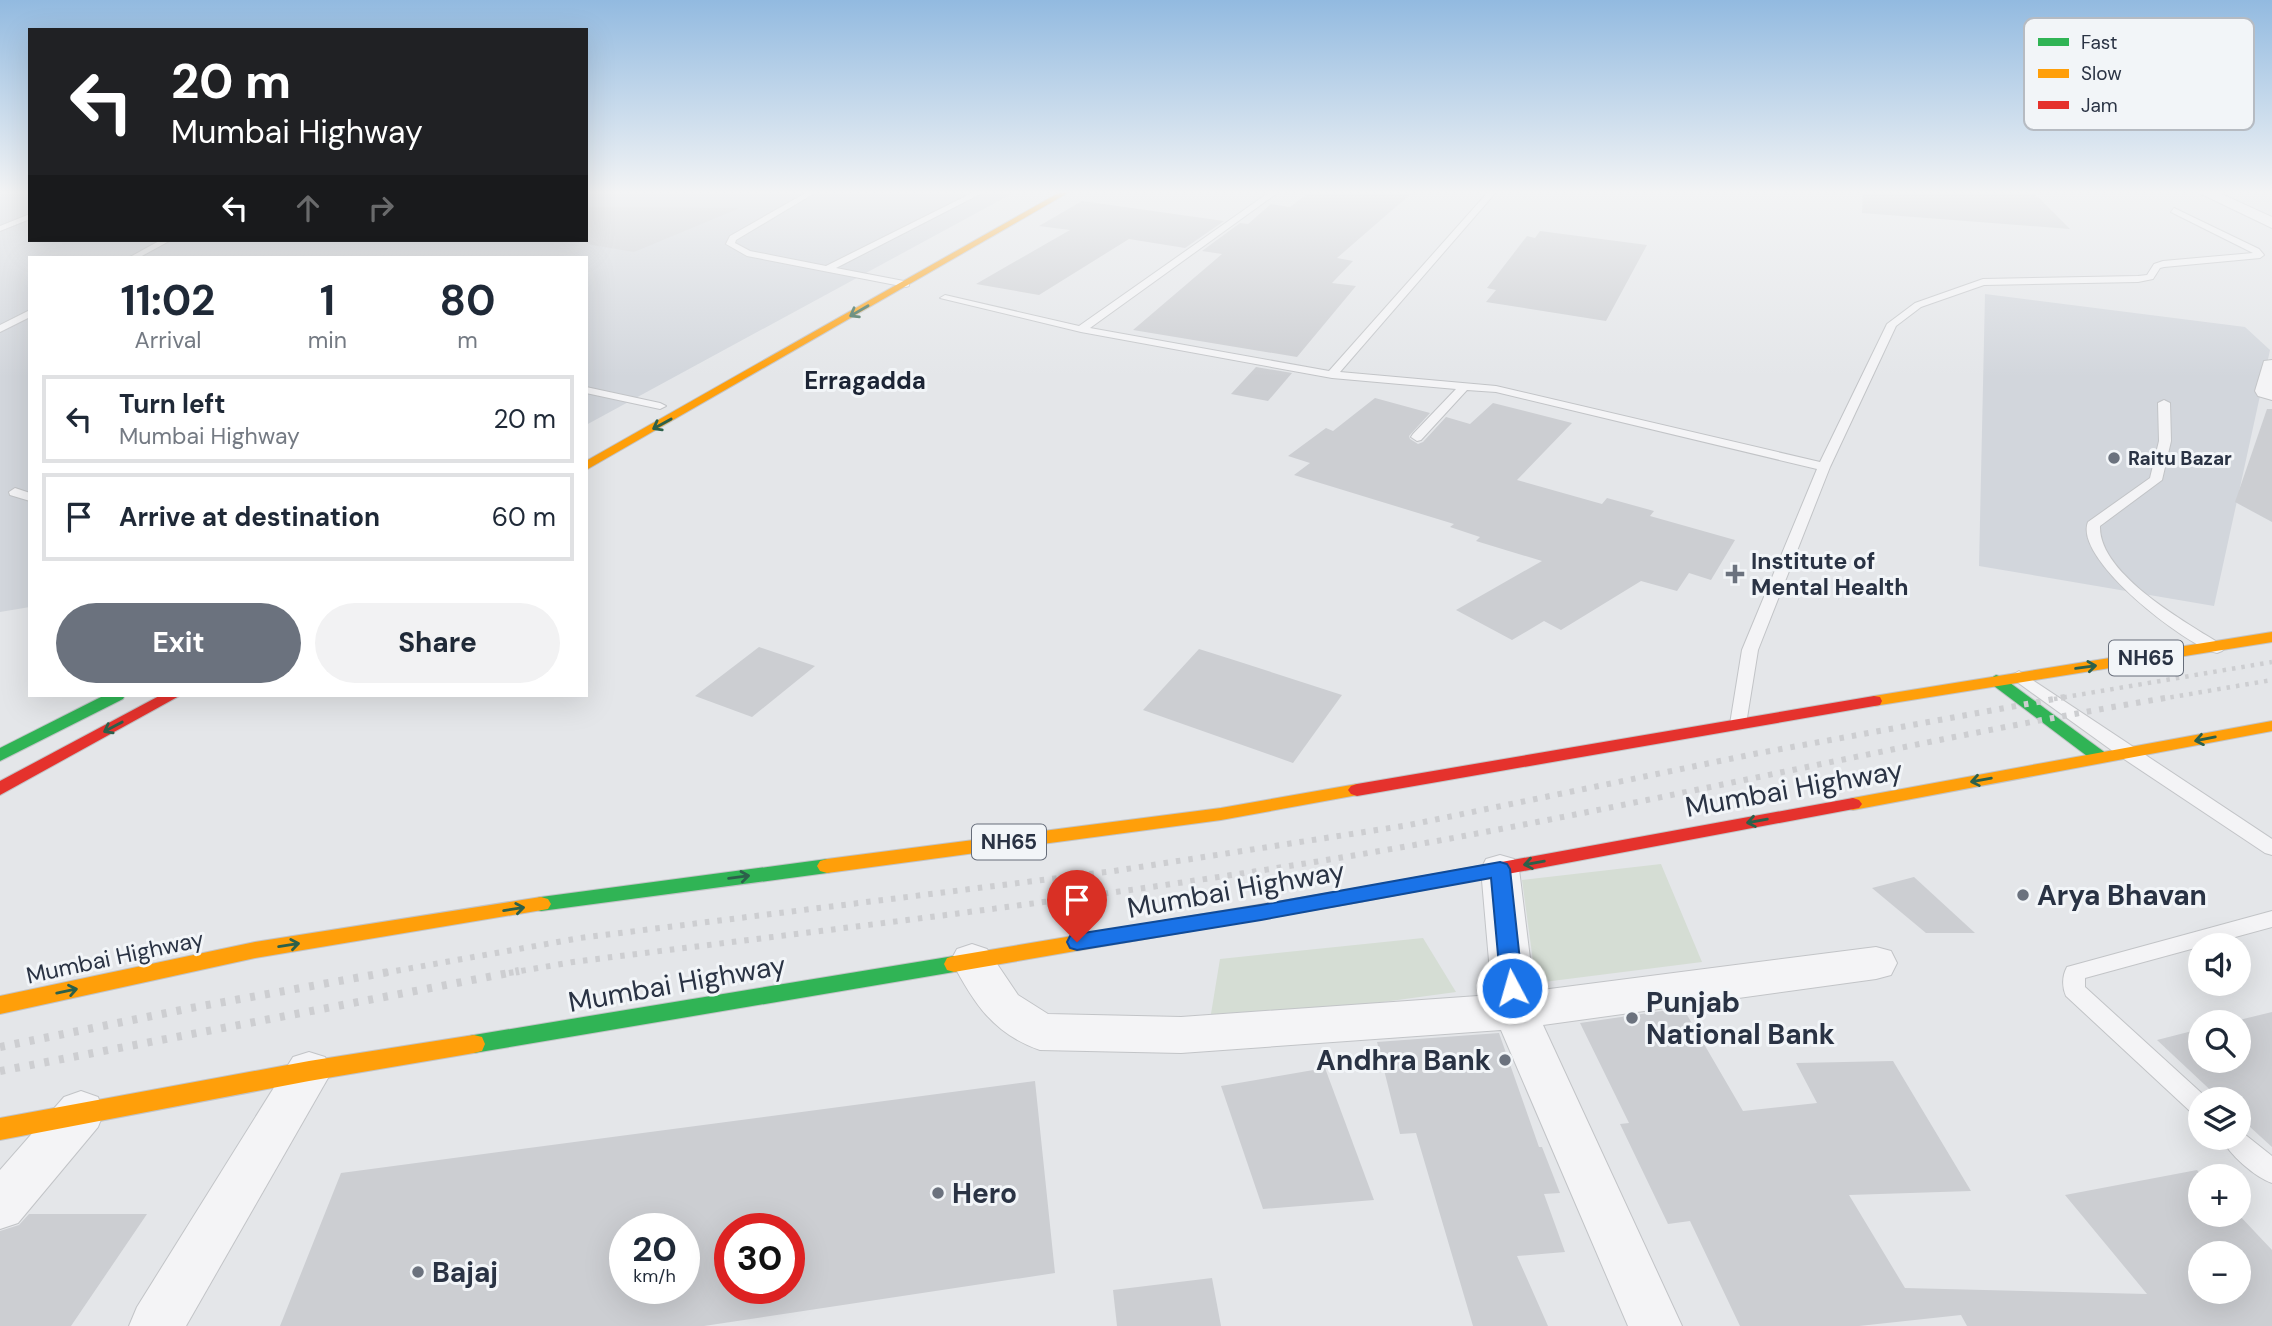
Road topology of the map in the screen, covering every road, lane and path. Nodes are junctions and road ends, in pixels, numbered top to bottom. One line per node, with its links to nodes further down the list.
1 (747, 253): 8 (lane)
2 (858, 253): 8 (lane)
3 (934, 253): 9 (main road)
4 (960, 253): 10 (main road)
5 (1189, 253): 16 (lane)
6 (1439, 253): 18 (lane)
7 (2257, 253): 27 (lane)
8 (828, 268): 9 (lane)
9 (887, 280): 10 (lane); 23 (main road)
10 (906, 284): 26 (main road, one-way to 26)
11 (945, 298): 16 (lane)
12 (28, 314): 13 (lane)
13 (19, 319): 14 (lane); 15 (lane)
14 (0, 323)
15 (0, 329)
16 (1081, 329): 18 (lane)
17 (2272, 366): 21 (street)
18 (1332, 375): 19 (lane)
19 (1465, 386): 25 (lane); 27 (lane)
20 (588, 390): 23 (lane)
21 (2272, 393)
22 (2164, 403): 31 (lane)
23 (660, 406): 24 (main road)
24 (623, 426)
25 (1417, 437)
26 (588, 465)
27 (1824, 467): 36 (lane)
28 (15, 492): 29 (lane)
29 (28, 496)
30 (2272, 637): 31 (main road, Mumbai Highway / NH65)
31 (2217, 648): 32 (main road, Mumbai Highway / NH65, one-way to 31)
32 (2019, 677): 33 (main road, Mumbai Highway / NH65); 38 (lane)
33 (1996, 680): 36 (main road, Mumbai Highway / NH65); 40 (main road)
34 (113, 697): 39 (main road)
35 (169, 697): 41 (main road, one-way to 41)
36 (1738, 724): 47 (main road, Mumbai Highway / NH65, one-way to 36)
37 (2272, 726): 38 (main road, Mumbai Highway, one-way to 38)
38 (2127, 753): 40 (main road, Mumbai Highway); 42 (lane)
39 (0, 755)
40 (2101, 758): 43 (main road, Mumbai Highway, one-way to 43)
41 (0, 789)
42 (2272, 848)
43 (1500, 869): 45 (main road, Mumbai Highway); 48 (street)
44 (2272, 919): 50 (lane)
45 (972, 960): 48 (street); 49 (main road, Mumbai Highway)
46 (1876, 963): 48 (street)
47 (0, 1005)
48 (1515, 1011): 57 (street)
49 (309, 1071): 51 (main road, Mumbai Highway); 56 (street)
50 (2188, 1095)
51 (81, 1111): 52 (main road, Mumbai Highway); 55 (street)
52 (0, 1129)
53 (2247, 1150): 54 (lane)
54 (2272, 1172)
55 (0, 1206)
56 (156, 1326)
57 (1655, 1326)

